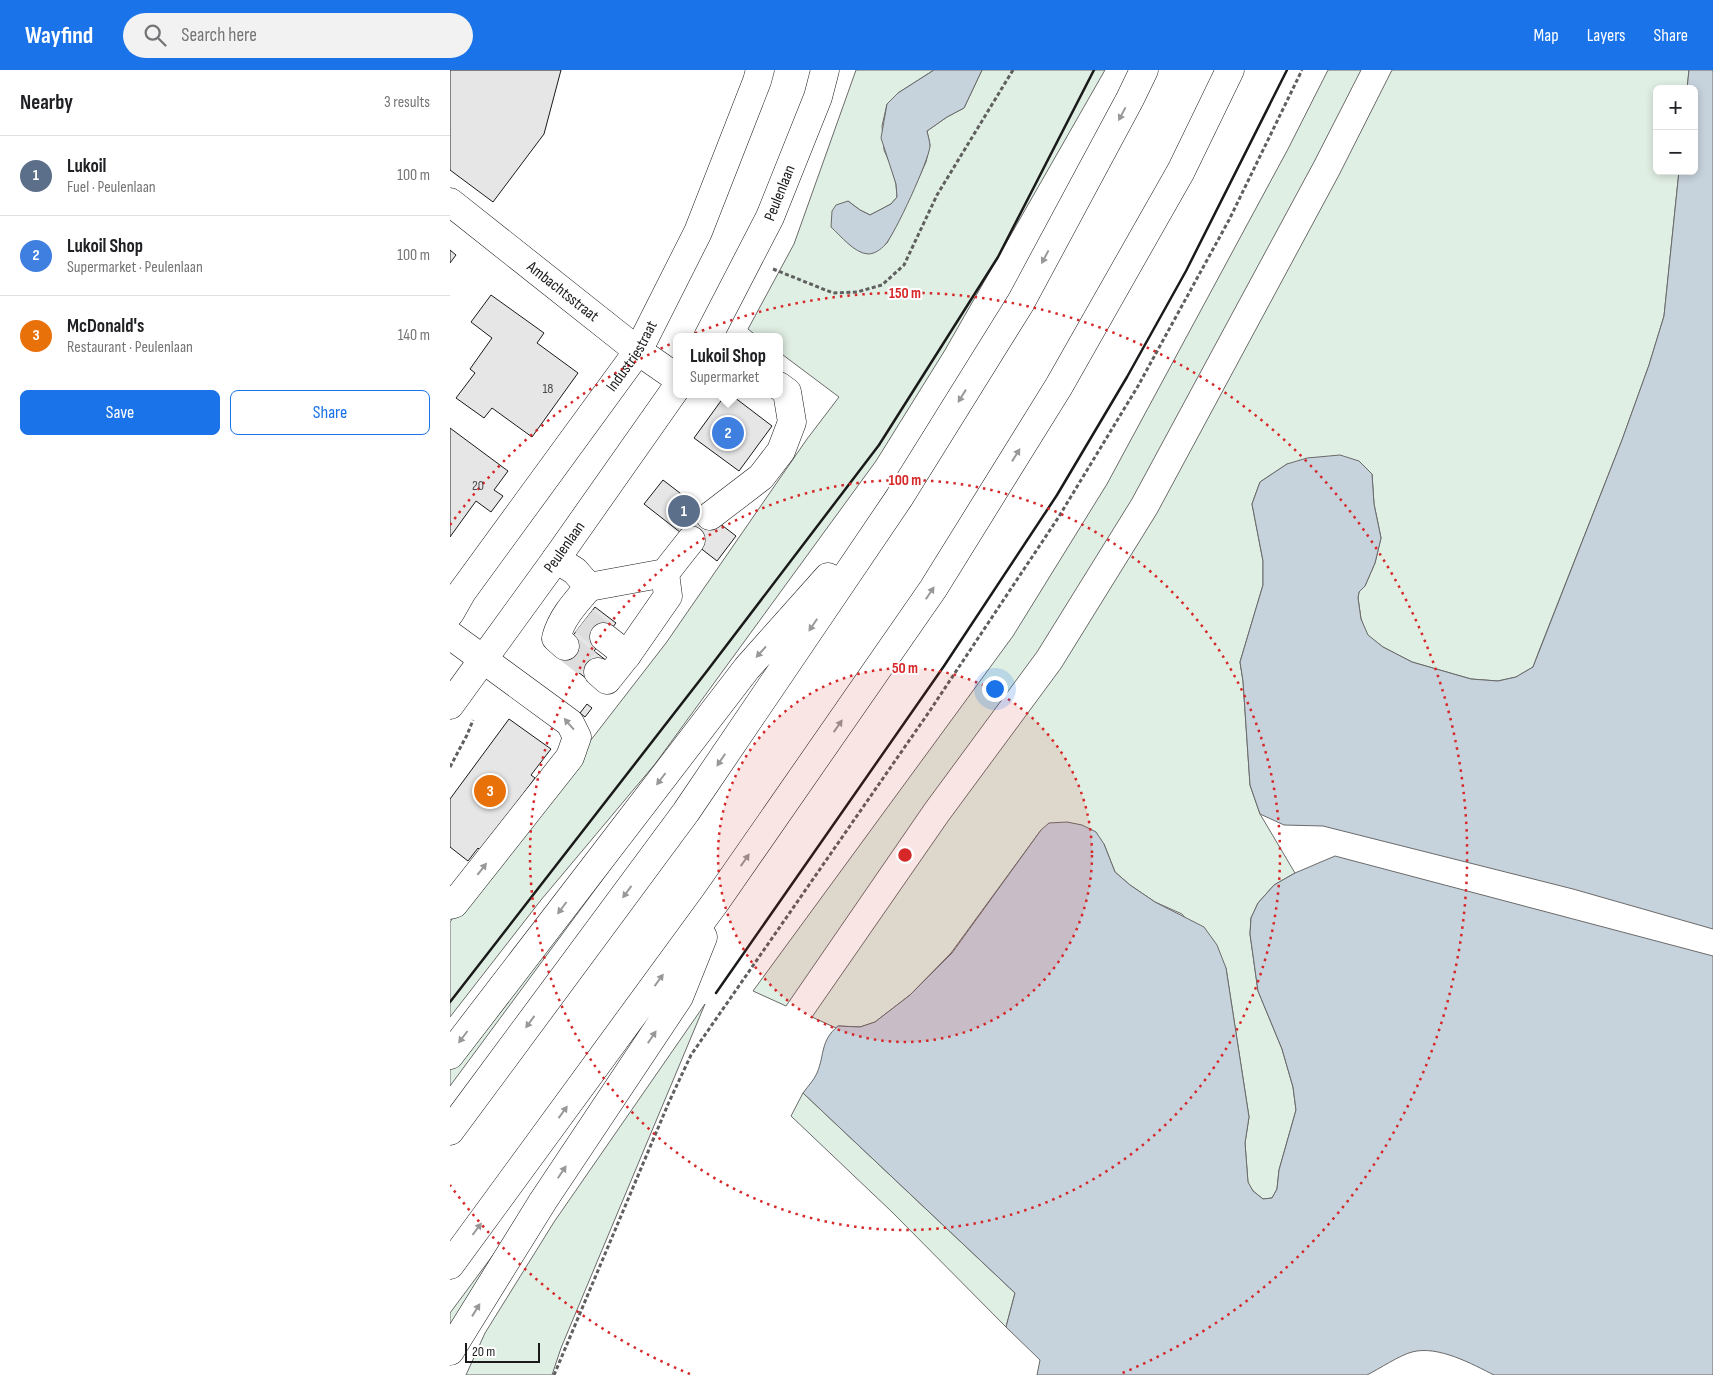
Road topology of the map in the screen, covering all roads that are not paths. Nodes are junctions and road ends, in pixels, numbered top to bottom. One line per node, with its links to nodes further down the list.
1 (760, 70): 7 (main road, Industriestraat)
2 (825, 70): 6 (main road, Peulenlaan)
3 (1144, 70): 11 (main road, one-way to 11)
4 (1230, 70): 25 (main road, one-way to 4)
5 (450, 202): 7 (main road, Ambachtsstraat)
6 (714, 333)
7 (638, 351): 8 (main road, Ambachtsstraat); 17 (main road, Industriestraat)
8 (673, 375)
9 (783, 389): 12 (main road)
10 (673, 393): 14 (main road, Peulenlaan)
11 (899, 498): 27 (main road, one-way to 27); 28 (main road, one-way to 28)
12 (710, 516)
13 (691, 540): 15 (main road)
14 (556, 559): 16 (main road); 22 (main road, Peulenlaan)
15 (665, 573): 16 (main road); 21 (main road)
16 (589, 587): 18 (main road)
17 (450, 613)
18 (586, 623): 20 (main road); 21 (main road)
19 (450, 635): 22 (main road)
20 (564, 646)
21 (627, 655): 23 (main road)
22 (483, 660): 24 (main road, Peulenlaan); 26 (main road, one-way to 22)
23 (598, 672)
24 (450, 705)
25 (717, 900): 29 (main road, one-way to 25); 30 (main road, one-way to 25)
26 (451, 906)
27 (450, 1055)
28 (450, 1131)
29 (450, 1265)
30 (450, 1351)

